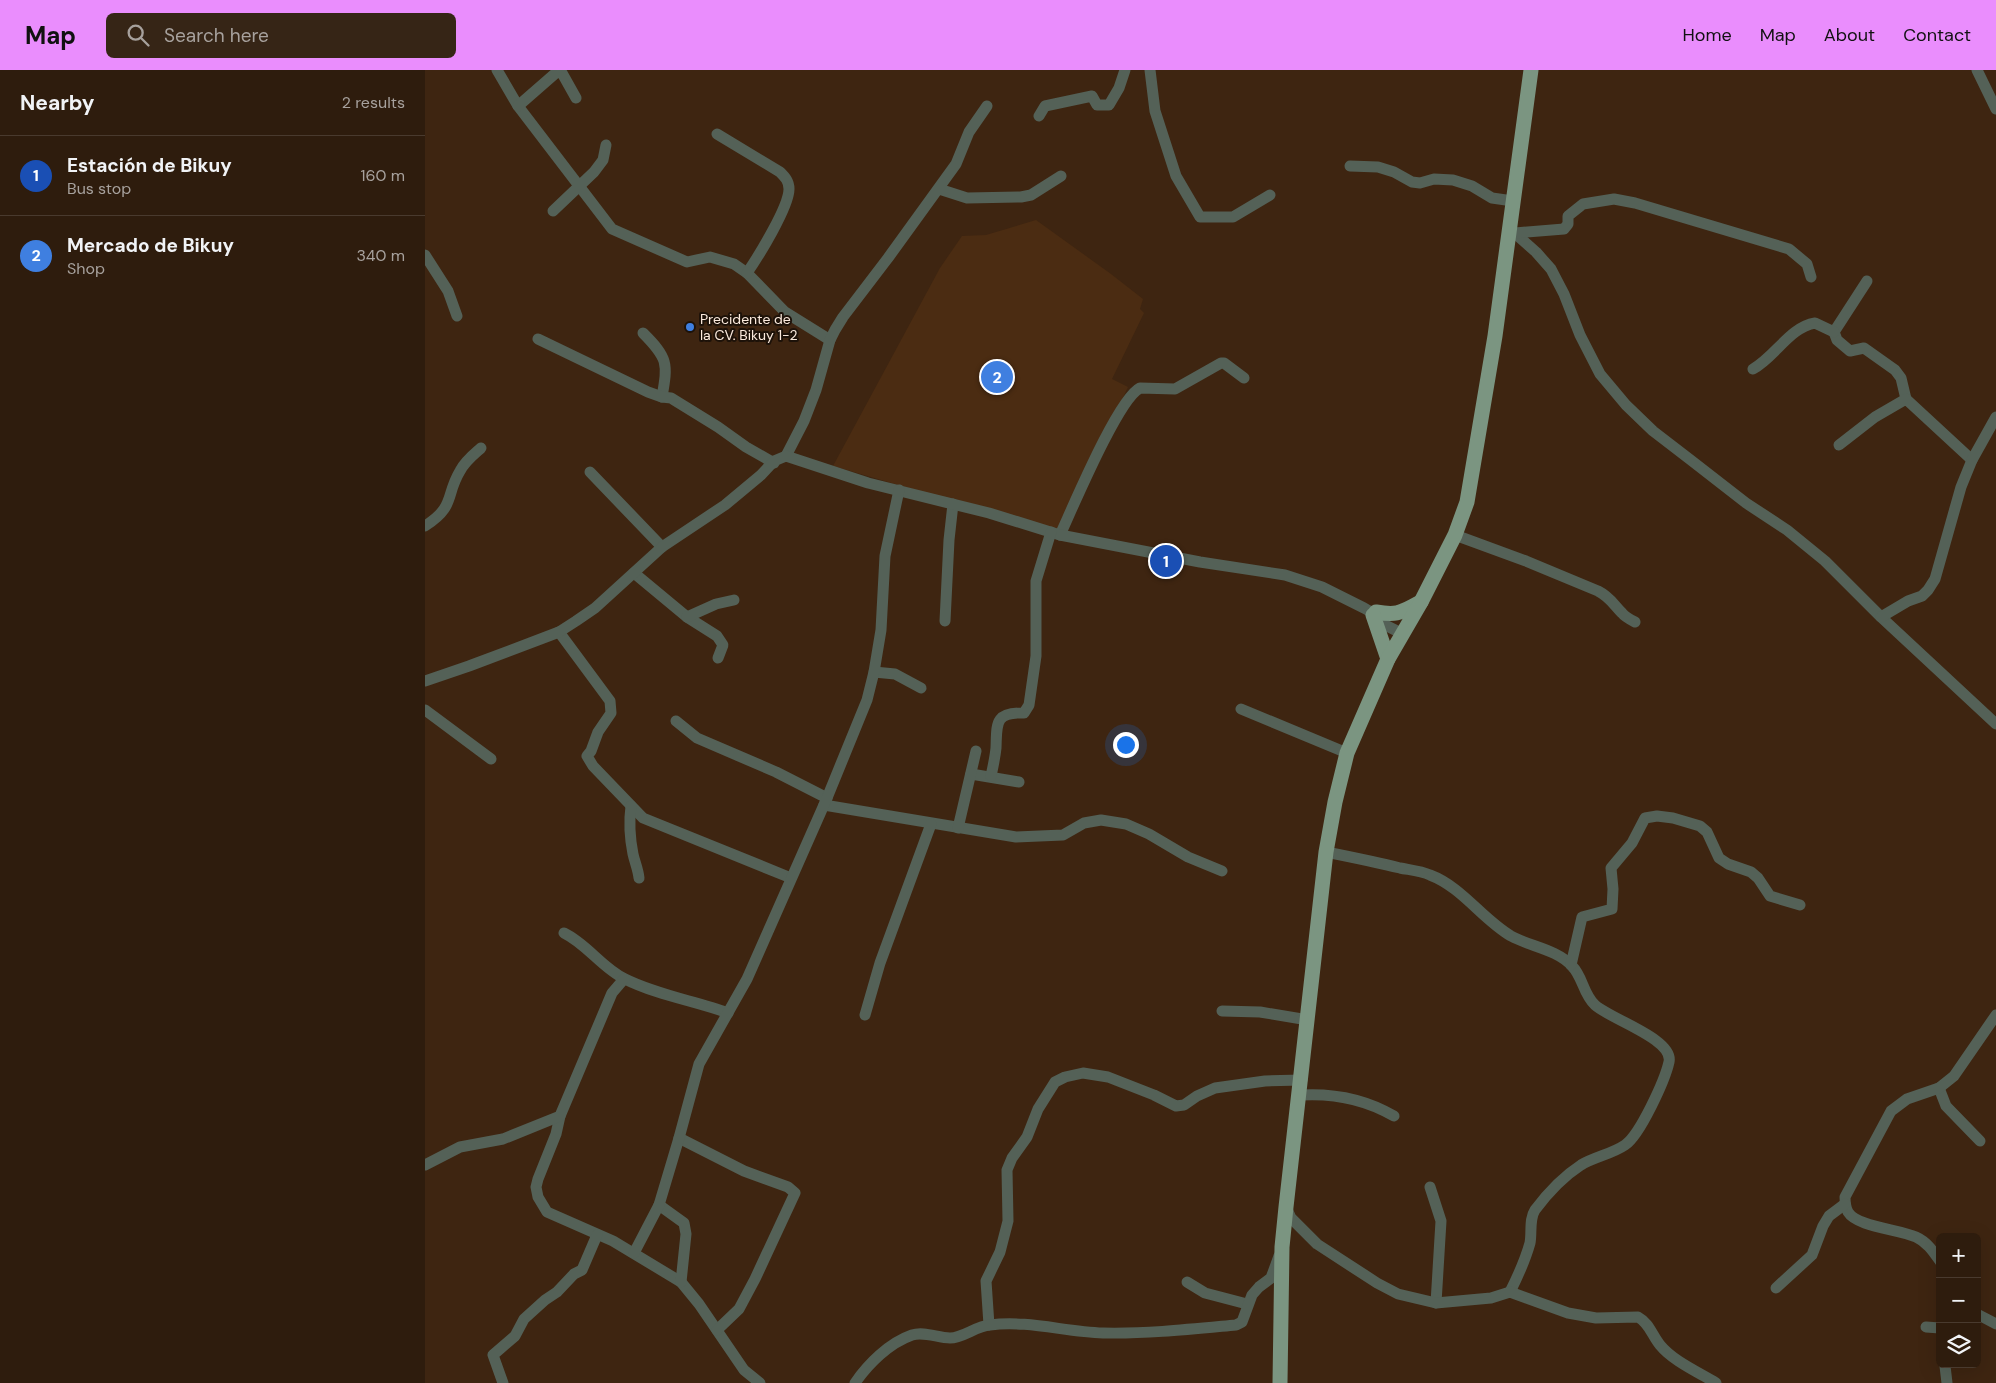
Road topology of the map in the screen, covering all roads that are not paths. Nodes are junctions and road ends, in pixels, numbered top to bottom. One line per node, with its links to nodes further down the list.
1 (497, 70): 7 (street)
2 (1125, 70): 10 (street)
3 (1150, 70): 17 (street)
4 (1531, 70): 18 (main road)
5 (1980, 72): 9 (street)
6 (576, 98): 7 (street)
7 (518, 106): 15 (street)
8 (987, 106): 16 (street)
9 (1996, 109)
10 (1039, 116)
11 (717, 134): 22 (street)
12 (606, 145): 15 (street)
13 (1350, 166): 18 (street)
14 (1061, 176): 16 (street)
15 (579, 187): 19 (street); 22 (street)
16 (939, 188): 29 (street)
17 (1270, 195)
18 (1513, 201): 20 (main road)
19 (553, 211)
20 (1512, 231): 23 (street); 45 (main road); 52 (street)
21 (425, 255): 25 (street)
22 (747, 273): 29 (street)
23 (1811, 277)
24 (1867, 281): 26 (street)
25 (457, 316)
26 (1833, 332): 30 (street); 33 (street)
27 (643, 334): 32 (street)
28 (538, 339): 32 (street)
29 (830, 340): 37 (street)
30 (1753, 369)
31 (1244, 378): 44 (street)
32 (662, 397): 39 (street)
33 (1906, 399): 35 (street); 38 (street)
34 (1996, 417): 38 (street)
35 (1839, 445)
36 (481, 448): 43 (street)
37 (786, 456): 39 (street); 41 (street)
38 (1973, 460): 52 (street)
39 (774, 462): 46 (street)
40 (590, 472): 46 (street)
41 (899, 490): 42 (street); 59 (street)
42 (953, 504): 44 (street); 53 (street)
43 (425, 526)
44 (1055, 533): 50 (street); 70 (street)
45 (1455, 535): 49 (main road); 54 (street)
46 (662, 547): 47 (street)
47 (635, 574): 51 (street); 56 (street)
48 (734, 600): 51 (street)
49 (1421, 602): 50 (main road); 55 (main road)
50 (1373, 613): 55 (street); 58 (main road)
51 (687, 617): 57 (street)
52 (1881, 617): 65 (street)
53 (945, 621)
54 (1635, 622)
55 (1405, 631): 58 (main road)
56 (559, 632): 60 (street); 73 (street)
57 (718, 658)
58 (1388, 659): 67 (main road)
59 (875, 672): 61 (street); 72 (street)
60 (425, 681)
61 (921, 688)
62 (1241, 709): 67 (street)
63 (425, 710): 68 (street)
64 (676, 722): 72 (street)
65 (1996, 724)
66 (976, 751): 69 (street)
67 (1347, 753): 78 (main road)
68 (491, 759)
69 (971, 774): 70 (street); 77 (street)
70 (991, 776): 71 (street)
71 (1019, 782)
72 (825, 801): 76 (street); 81 (street)
73 (631, 806): 74 (street); 75 (street)
74 (643, 818): 75 (street); 81 (street)
75 (631, 824): 80 (street)
76 (931, 824): 77 (street); 88 (street)
77 (959, 828): 79 (street)
78 (1327, 852): 84 (street); 90 (main road)
79 (1222, 870)
80 (639, 878)
81 (791, 878): 87 (street)
82 (1800, 905): 84 (street)
83 (563, 933): 85 (street)
84 (1571, 965): 109 (street)
85 (624, 979): 87 (street); 93 (street)
86 (1222, 1011): 90 (street)
87 (728, 1013): 95 (street)
88 (865, 1015)
89 (1996, 1015): 92 (street)
90 (1308, 1020): 91 (main road)
91 (1301, 1087): 94 (street); 101 (main road); 114 (street)
92 (1939, 1088): 96 (street); 99 (street)
93 (560, 1116): 97 (street); 102 (street)
94 (1394, 1116)
95 (679, 1138): 100 (street); 117 (street)
96 (1980, 1141)
97 (425, 1165)
98 (1430, 1187): 110 (street)
99 (1845, 1204): 105 (street); 108 (street)
100 (659, 1205): 104 (street); 106 (street)
101 (1286, 1207): 103 (main road); 110 (street)
102 (597, 1235): 104 (street); 119 (street)
103 (1282, 1247): 111 (street); 122 (main road)
104 (634, 1253): 106 (street)
105 (1936, 1255)
106 (681, 1282): 117 (street)
107 (1187, 1282): 111 (street)
108 (1776, 1288)
109 (1510, 1292): 110 (street); 123 (street)
110 (1436, 1303)
111 (1247, 1304): 114 (street)
112 (1981, 1316): 113 (street)
113 (1996, 1324)
114 (989, 1325): 121 (street)
115 (1926, 1327): 116 (street)
116 (1936, 1328)
117 (717, 1330): 120 (street)
118 (1945, 1368): 124 (street)
119 (503, 1383)
120 (761, 1383)
121 (855, 1383)
122 (1280, 1383)
123 (1716, 1383)
124 (1947, 1383)

